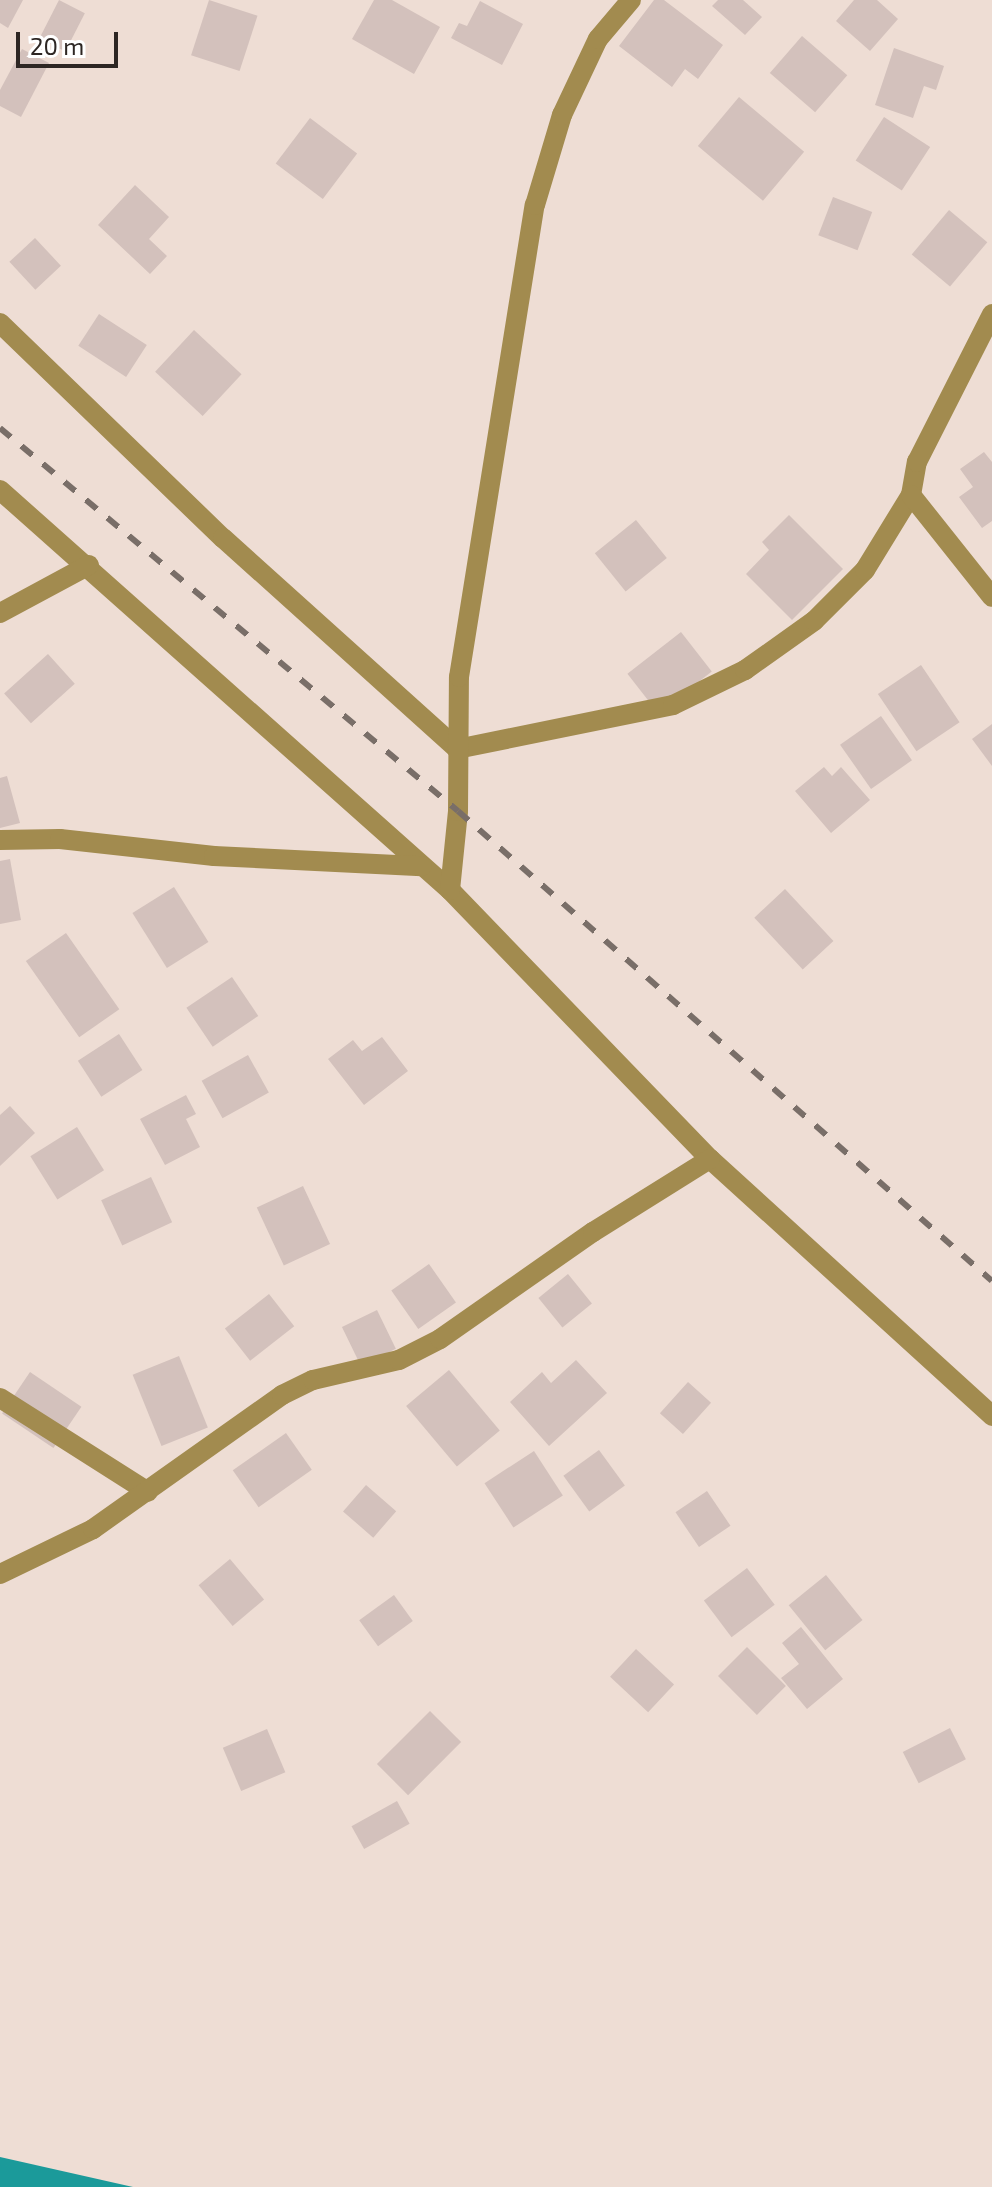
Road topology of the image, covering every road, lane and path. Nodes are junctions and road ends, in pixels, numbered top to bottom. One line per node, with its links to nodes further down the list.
1 (631, 0): 9 (street)
2 (992, 314): 5 (street)
3 (0, 323): 9 (street)
4 (0, 490): 6 (street)
5 (911, 495): 7 (street); 9 (street)
6 (89, 565): 8 (street); 11 (street)
7 (992, 597)
8 (0, 613)
9 (457, 749): 12 (street)
10 (0, 840): 11 (street)
11 (422, 866): 12 (street)
12 (450, 890): 13 (street)
13 (710, 1159): 15 (street); 16 (street)
14 (0, 1398): 16 (street)
15 (992, 1416)
16 (148, 1492): 17 (street)
17 (0, 1574)

